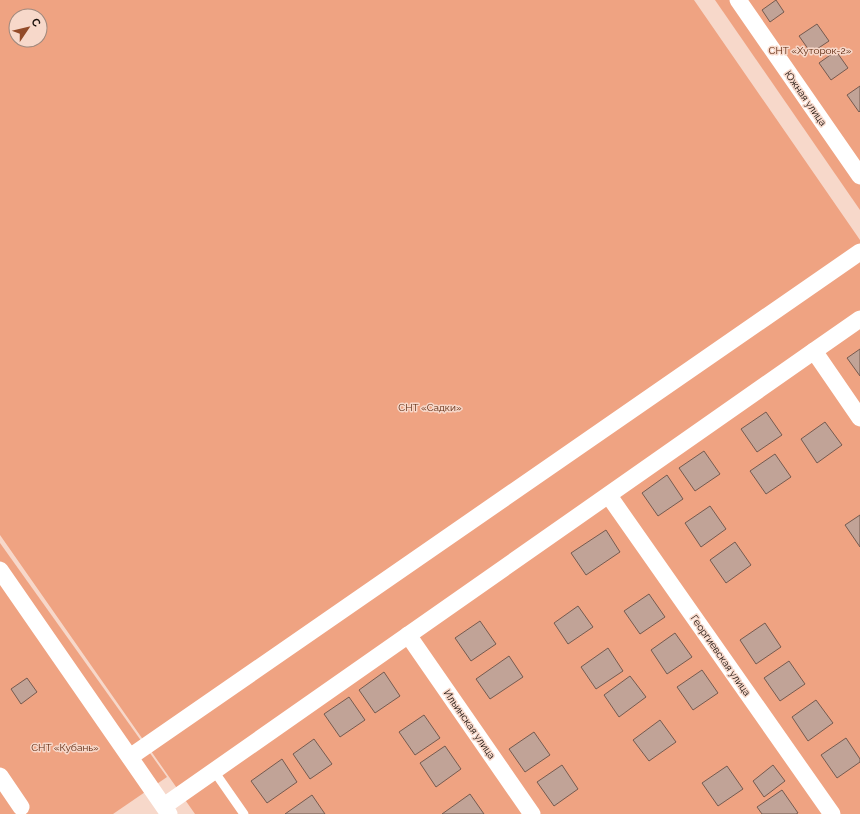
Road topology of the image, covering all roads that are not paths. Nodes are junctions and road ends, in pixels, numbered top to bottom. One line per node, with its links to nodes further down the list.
1 (738, 0): 2 (street, Южная улица)
2 (860, 176)
3 (860, 252): 10 (street)
4 (860, 319): 5 (street)
5 (815, 352): 6 (street); 7 (street)
6 (860, 418)
7 (610, 496): 9 (street); 17 (street, Георгиевская улица)
8 (0, 570): 10 (street)
9 (408, 635): 11 (street); 16 (street, Ильинская улица)
10 (130, 757): 14 (street)
11 (214, 771): 14 (street); 15 (lane)
12 (0, 776): 13 (street)
13 (21, 807)
14 (166, 810)
15 (244, 814)
16 (532, 814)
17 (832, 814)

